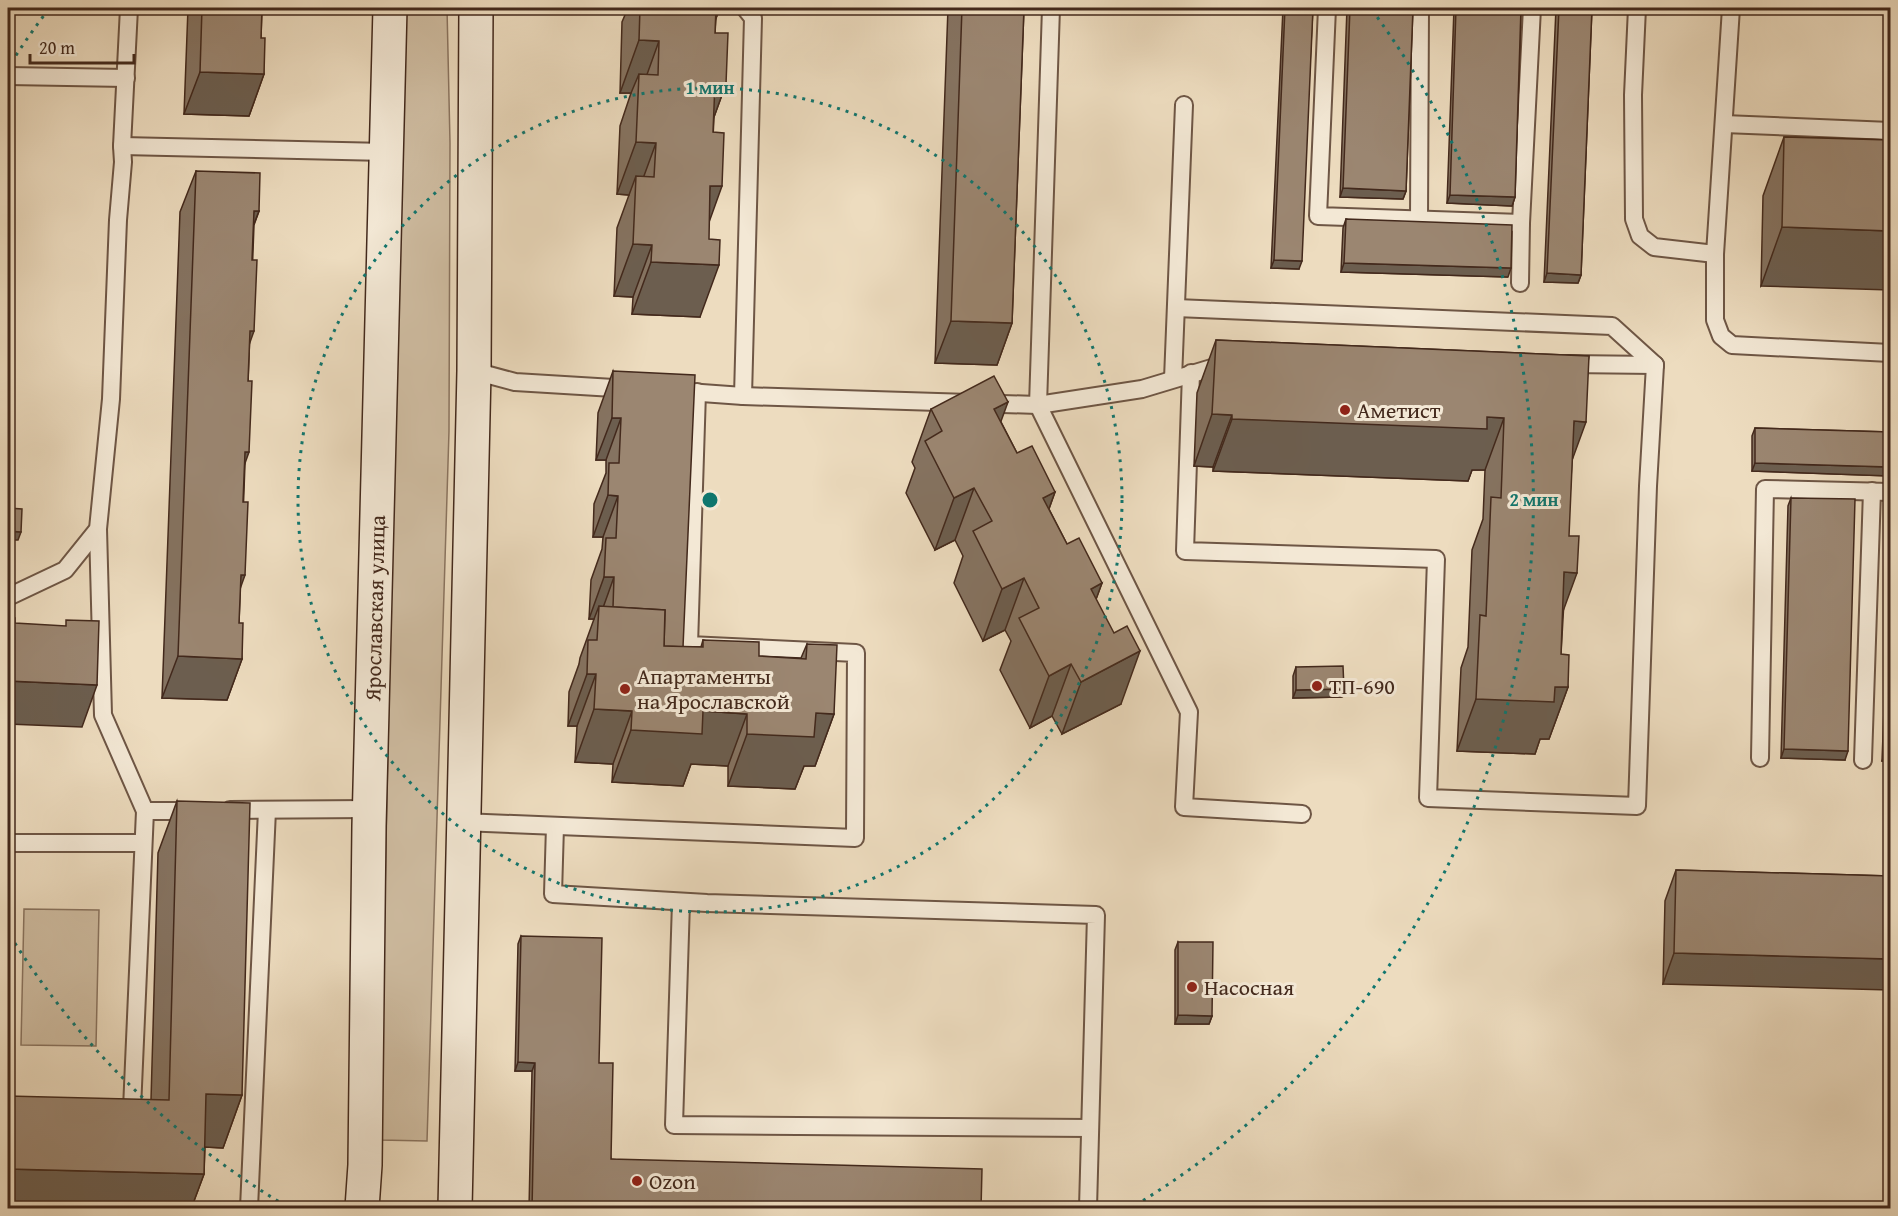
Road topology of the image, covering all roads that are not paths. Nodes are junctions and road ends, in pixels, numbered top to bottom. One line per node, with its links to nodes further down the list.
1 (129, 8): 12 (lane)
2 (390, 8): 17 (main road, Ярославская улица)
3 (476, 8): 27 (main road)
4 (745, 8): 31 (lane)
5 (1051, 8): 32 (lane)
6 (1327, 8): 18 (lane)
7 (1420, 8): 18 (lane)
8 (1532, 8): 19 (lane)
9 (1637, 8): 20 (lane)
10 (1731, 8): 14 (lane)
11 (8, 76): 12 (lane)
12 (126, 78): 16 (lane)
13 (1184, 105): 22 (lane)
14 (1724, 124): 15 (lane); 20 (lane)
15 (1890, 131)
16 (122, 146): 17 (lane); 35 (lane)
17 (386, 152): 39 (main road, Ярославская улица)
18 (1419, 219): 19 (lane)
19 (1521, 223): 21 (lane)
20 (1715, 254): 23 (lane)
21 (1520, 283)
22 (1176, 308): 26 (lane); 29 (lane)
23 (1890, 352)
24 (1236, 361): 28 (lane)
25 (1547, 364): 26 (lane)
26 (1655, 365): 28 (lane)
27 (474, 371): 30 (lane); 43 (main road)
28 (1191, 373): 29 (lane)
29 (1173, 379): 32 (lane)
30 (697, 392): 31 (lane); 44 (lane)
31 (743, 396): 32 (lane)
32 (1038, 405): 42 (lane)
33 (1872, 491): 34 (lane); 37 (lane); 38 (lane)
34 (1890, 492)
35 (98, 529): 36 (lane); 41 (lane)
36 (8, 597)
37 (1760, 758)
38 (1863, 760)
39 (370, 809): 40 (lane); 51 (main road, Ярославская улица)
40 (267, 810): 41 (lane); 50 (lane)
41 (145, 811): 46 (lane)
42 (1302, 814)
43 (462, 822): 44 (lane); 52 (main road)
44 (555, 826): 47 (lane)
45 (8, 843): 46 (lane)
46 (143, 843): 48 (lane)
47 (681, 902): 49 (lane); 49 (lane)
48 (98, 1109)
49 (1090, 1128): 53 (lane)
50 (249, 1209)
51 (362, 1209)
52 (455, 1209)
53 (1088, 1209)

